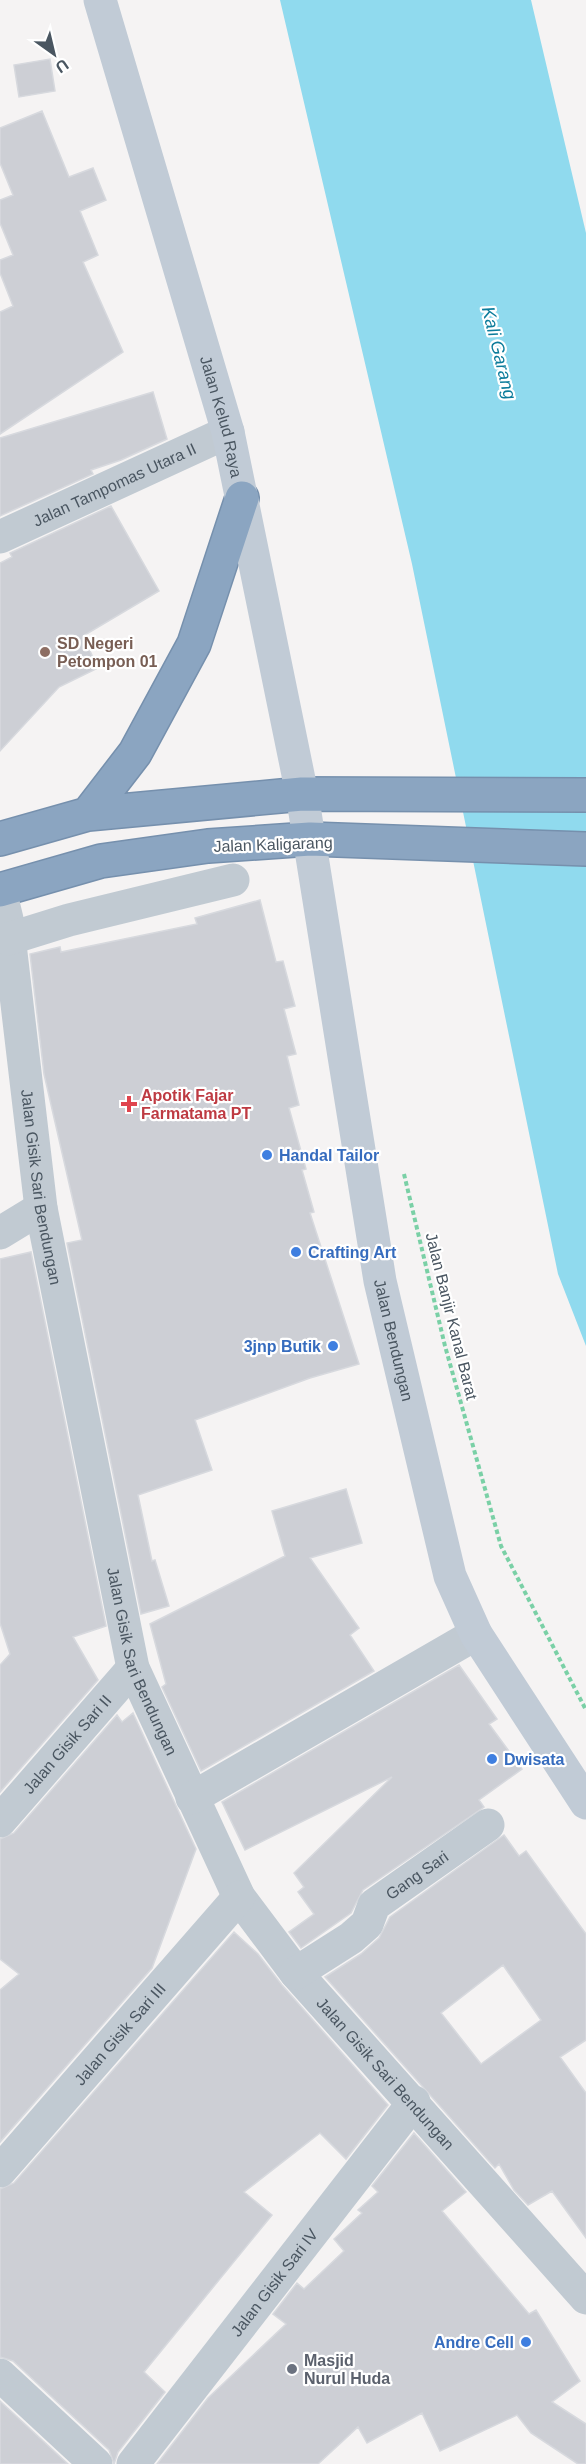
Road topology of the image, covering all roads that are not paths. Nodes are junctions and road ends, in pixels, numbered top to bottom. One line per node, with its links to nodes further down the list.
1 (100, 0): 2 (street, Jalan Kelud Raya)
2 (228, 432): 3 (street, Jalan Kelud Raya); 4 (street, Jalan Tampomas Utara II)
3 (242, 498): 5 (street, Jalan Kelud Raya); 7 (highway)
4 (0, 537)
5 (302, 794): 6 (highway); 7 (highway); 9 (street, Jalan Kelud Raya)
6 (586, 795)
7 (88, 814): 8 (highway)
8 (0, 839)
9 (310, 839): 10 (highway, Jalan Kaligarang); 12 (highway, Jalan Kaligarang); 16 (street, Jalan Bendungan)
10 (586, 849)
11 (233, 880): 13 (street)
12 (0, 890): 13 (street, Jalan Gisik Sari Bendungan)
13 (8, 939): 14 (street, Jalan Gisik Sari Bendungan)
14 (41, 1208): 15 (street); 17 (street, Jalan Gisik Sari Bendungan)
15 (0, 1233)
16 (476, 1634): 18 (street); 19 (street, Jalan Bendungan)
17 (133, 1668): 18 (street, Jalan Gisik Sari Bendungan); 20 (street, Jalan Gisik Sari II)
18 (192, 1798): 22 (street, Jalan Gisik Sari Bendungan)
19 (586, 1803)
20 (0, 1821)
21 (488, 1825): 23 (street, Gang Sari)
22 (239, 1897): 23 (street, Jalan Gisik Sari Bendungan); 25 (street, Jalan Gisik Sari III)
23 (296, 1973): 24 (street, Jalan Gisik Sari Bendungan)
24 (414, 2102): 26 (street, Jalan Gisik Sari Bendungan); 29 (street, Jalan Gisik Sari IV)
25 (0, 2171)
26 (586, 2298)
27 (0, 2375): 28 (street)
28 (96, 2464)
29 (133, 2464)

